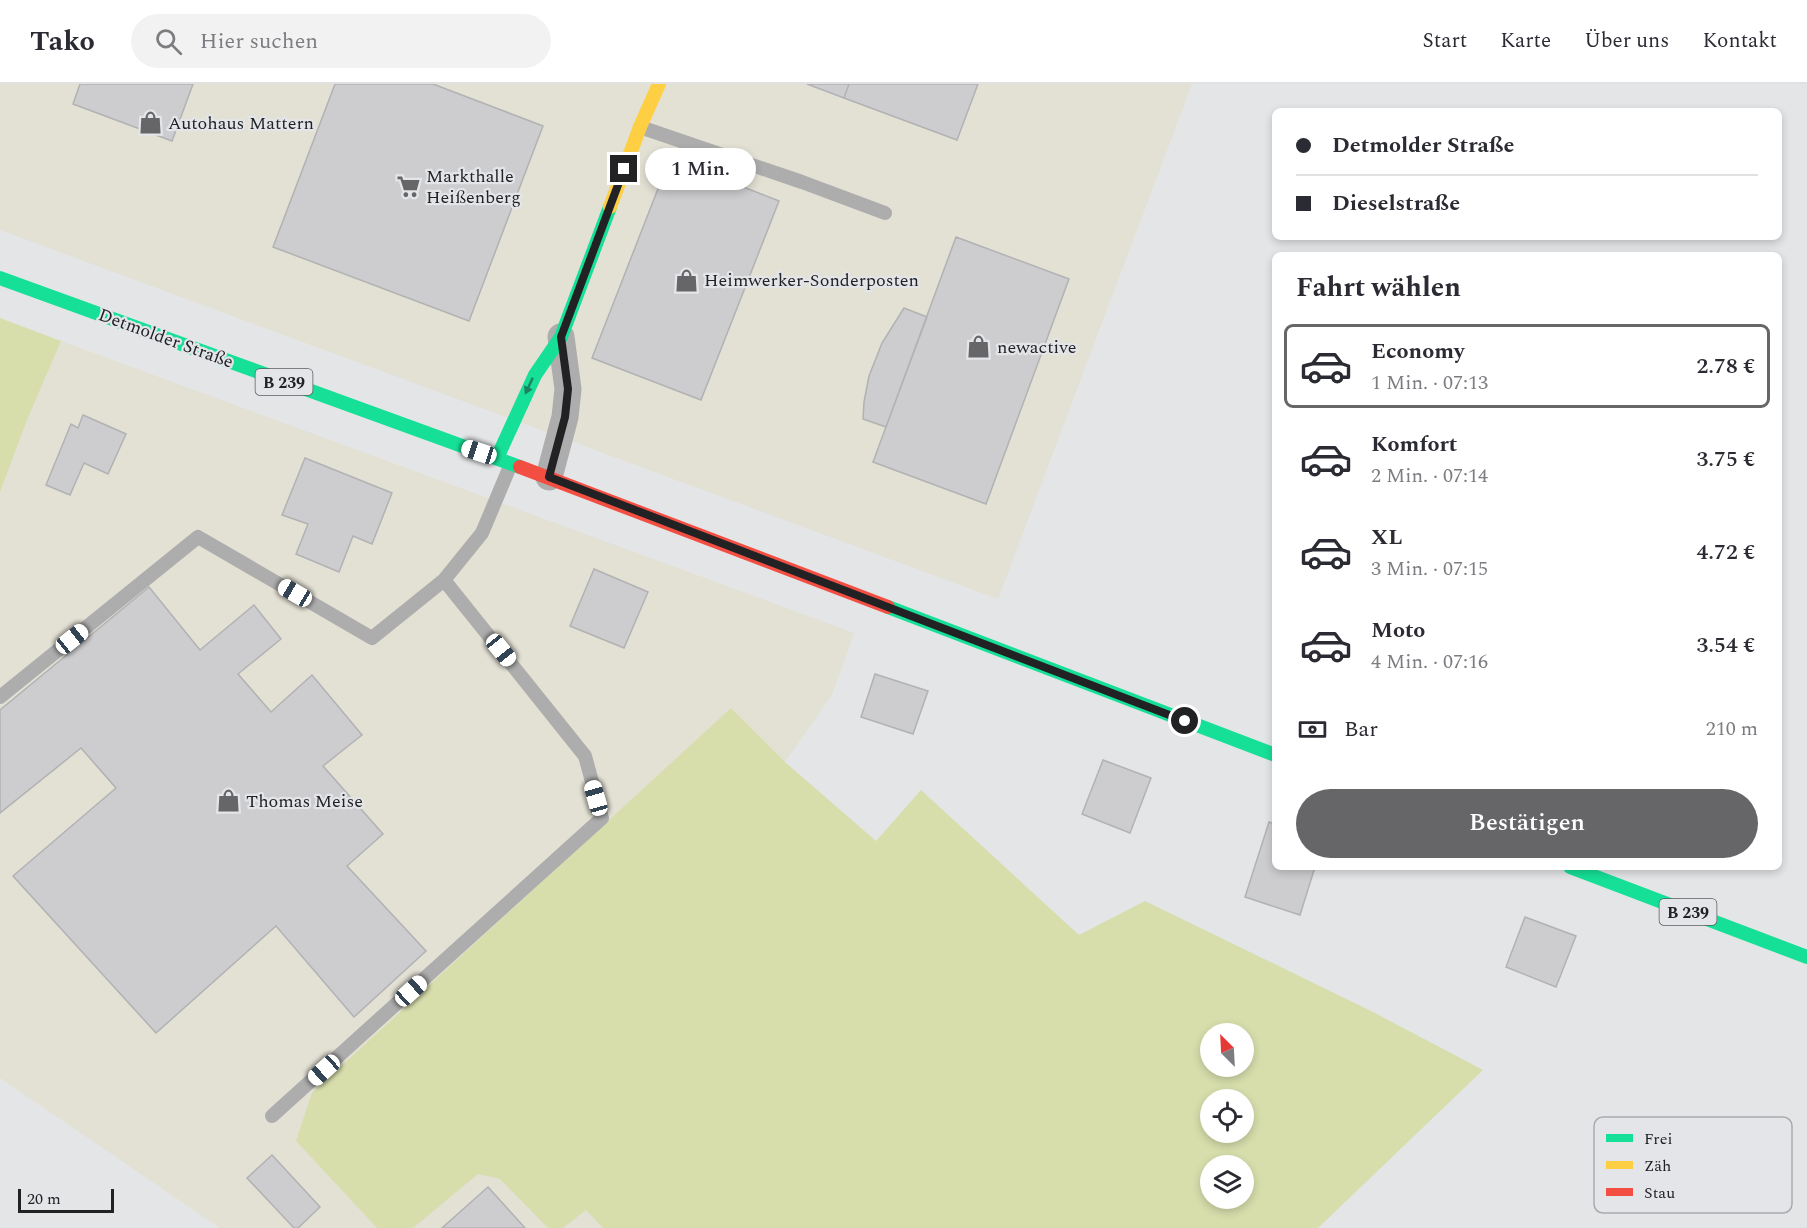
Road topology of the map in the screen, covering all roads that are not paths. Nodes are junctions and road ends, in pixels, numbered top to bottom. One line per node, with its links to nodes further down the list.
1 (659, 84): 2 (main road)
2 (640, 127): 3 (lane); 5 (main road)
3 (885, 213)
4 (0, 278): 6 (main road, Detmolder Straße / B 239)
5 (561, 337): 6 (main road, one-way to 6); 7 (street)
6 (504, 461): 7 (main road, Detmolder Straße / B 239); 8 (lane)
7 (549, 477): 10 (main road, Detmolder Straße / B 239)
8 (444, 579): 9 (lane); 13 (lane)
9 (0, 697)
10 (1272, 754)
11 (1578, 870): 12 (main road, B 239)
12 (1807, 957)
13 (272, 1116)

